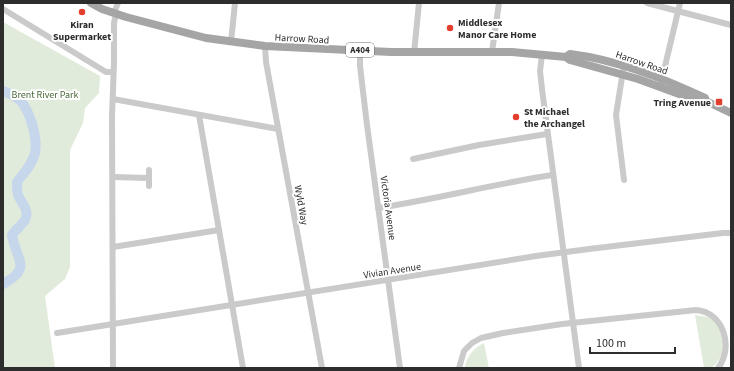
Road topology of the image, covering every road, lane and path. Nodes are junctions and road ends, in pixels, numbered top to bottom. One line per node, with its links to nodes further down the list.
1 (91, 3): 10 (main road, Harrow Road / A404)
2 (118, 3): 10 (street)
3 (235, 3): 12 (street)
4 (419, 3): 16 (street)
5 (499, 3): 15 (street)
6 (647, 3): 9 (street)
7 (680, 3): 9 (street)
8 (3, 9): 20 (street)
9 (678, 11): 11 (street); 22 (street)
10 (115, 13): 12 (main road, Harrow Road / A404); 20 (street)
11 (731, 25)
12 (231, 42): 13 (main road, Harrow Road / A404)
13 (265, 46): 14 (main road, Harrow Road / A404); 26 (street, Wyld Way)
14 (360, 50): 16 (main road, Harrow Road / A404); 35 (street, Victoria Avenue)
15 (492, 52): 16 (main road, Harrow Road / A404); 17 (main road, Harrow Road / A404)
16 (414, 53)
17 (542, 55): 18 (main road, Harrow Road / A404); 27 (street)
18 (566, 57): 19 (main road, Harrow Road / A404); 21 (main road, Harrow Road / A404)
19 (624, 65): 21 (street); 22 (main road, Harrow Road / A404)
20 (113, 72): 23 (street)
21 (623, 74): 22 (main road, Harrow Road / A404); 33 (street)
22 (661, 82): 24 (main road, Harrow Road / A404)
23 (113, 100): 25 (street); 31 (street)
24 (731, 113)
25 (199, 115): 26 (street); 36 (street)
26 (278, 129): 41 (street, Wyld Way)
27 (547, 134): 28 (street); 30 (street)
28 (413, 159)
29 (149, 170): 32 (street)
30 (552, 175): 35 (street); 39 (street)
31 (113, 177): 32 (street); 38 (street)
32 (149, 178): 34 (street)
33 (624, 180)
34 (149, 186)
35 (378, 208): 40 (street, Victoria Avenue)
36 (219, 230): 38 (street); 42 (street)
37 (731, 234): 39 (street, Vivian Avenue)
38 (113, 247): 43 (street)
39 (564, 252): 40 (street, Vivian Avenue); 44 (street)
40 (388, 281): 41 (street, Vivian Avenue); 50 (street, Victoria Avenue)
41 (308, 294): 42 (street, Vivian Avenue); 49 (street, Wyld Way)
42 (232, 306): 43 (street, Vivian Avenue); 48 (street)
43 (113, 324): 45 (street, Vivian Avenue); 47 (street)
44 (573, 324): 46 (street); 51 (street); 52 (street)
45 (57, 333)
46 (729, 336): 53 (street)
47 (113, 368)
48 (243, 368)
49 (322, 368)
50 (400, 368)
51 (459, 368)
52 (579, 368)
53 (718, 368)

